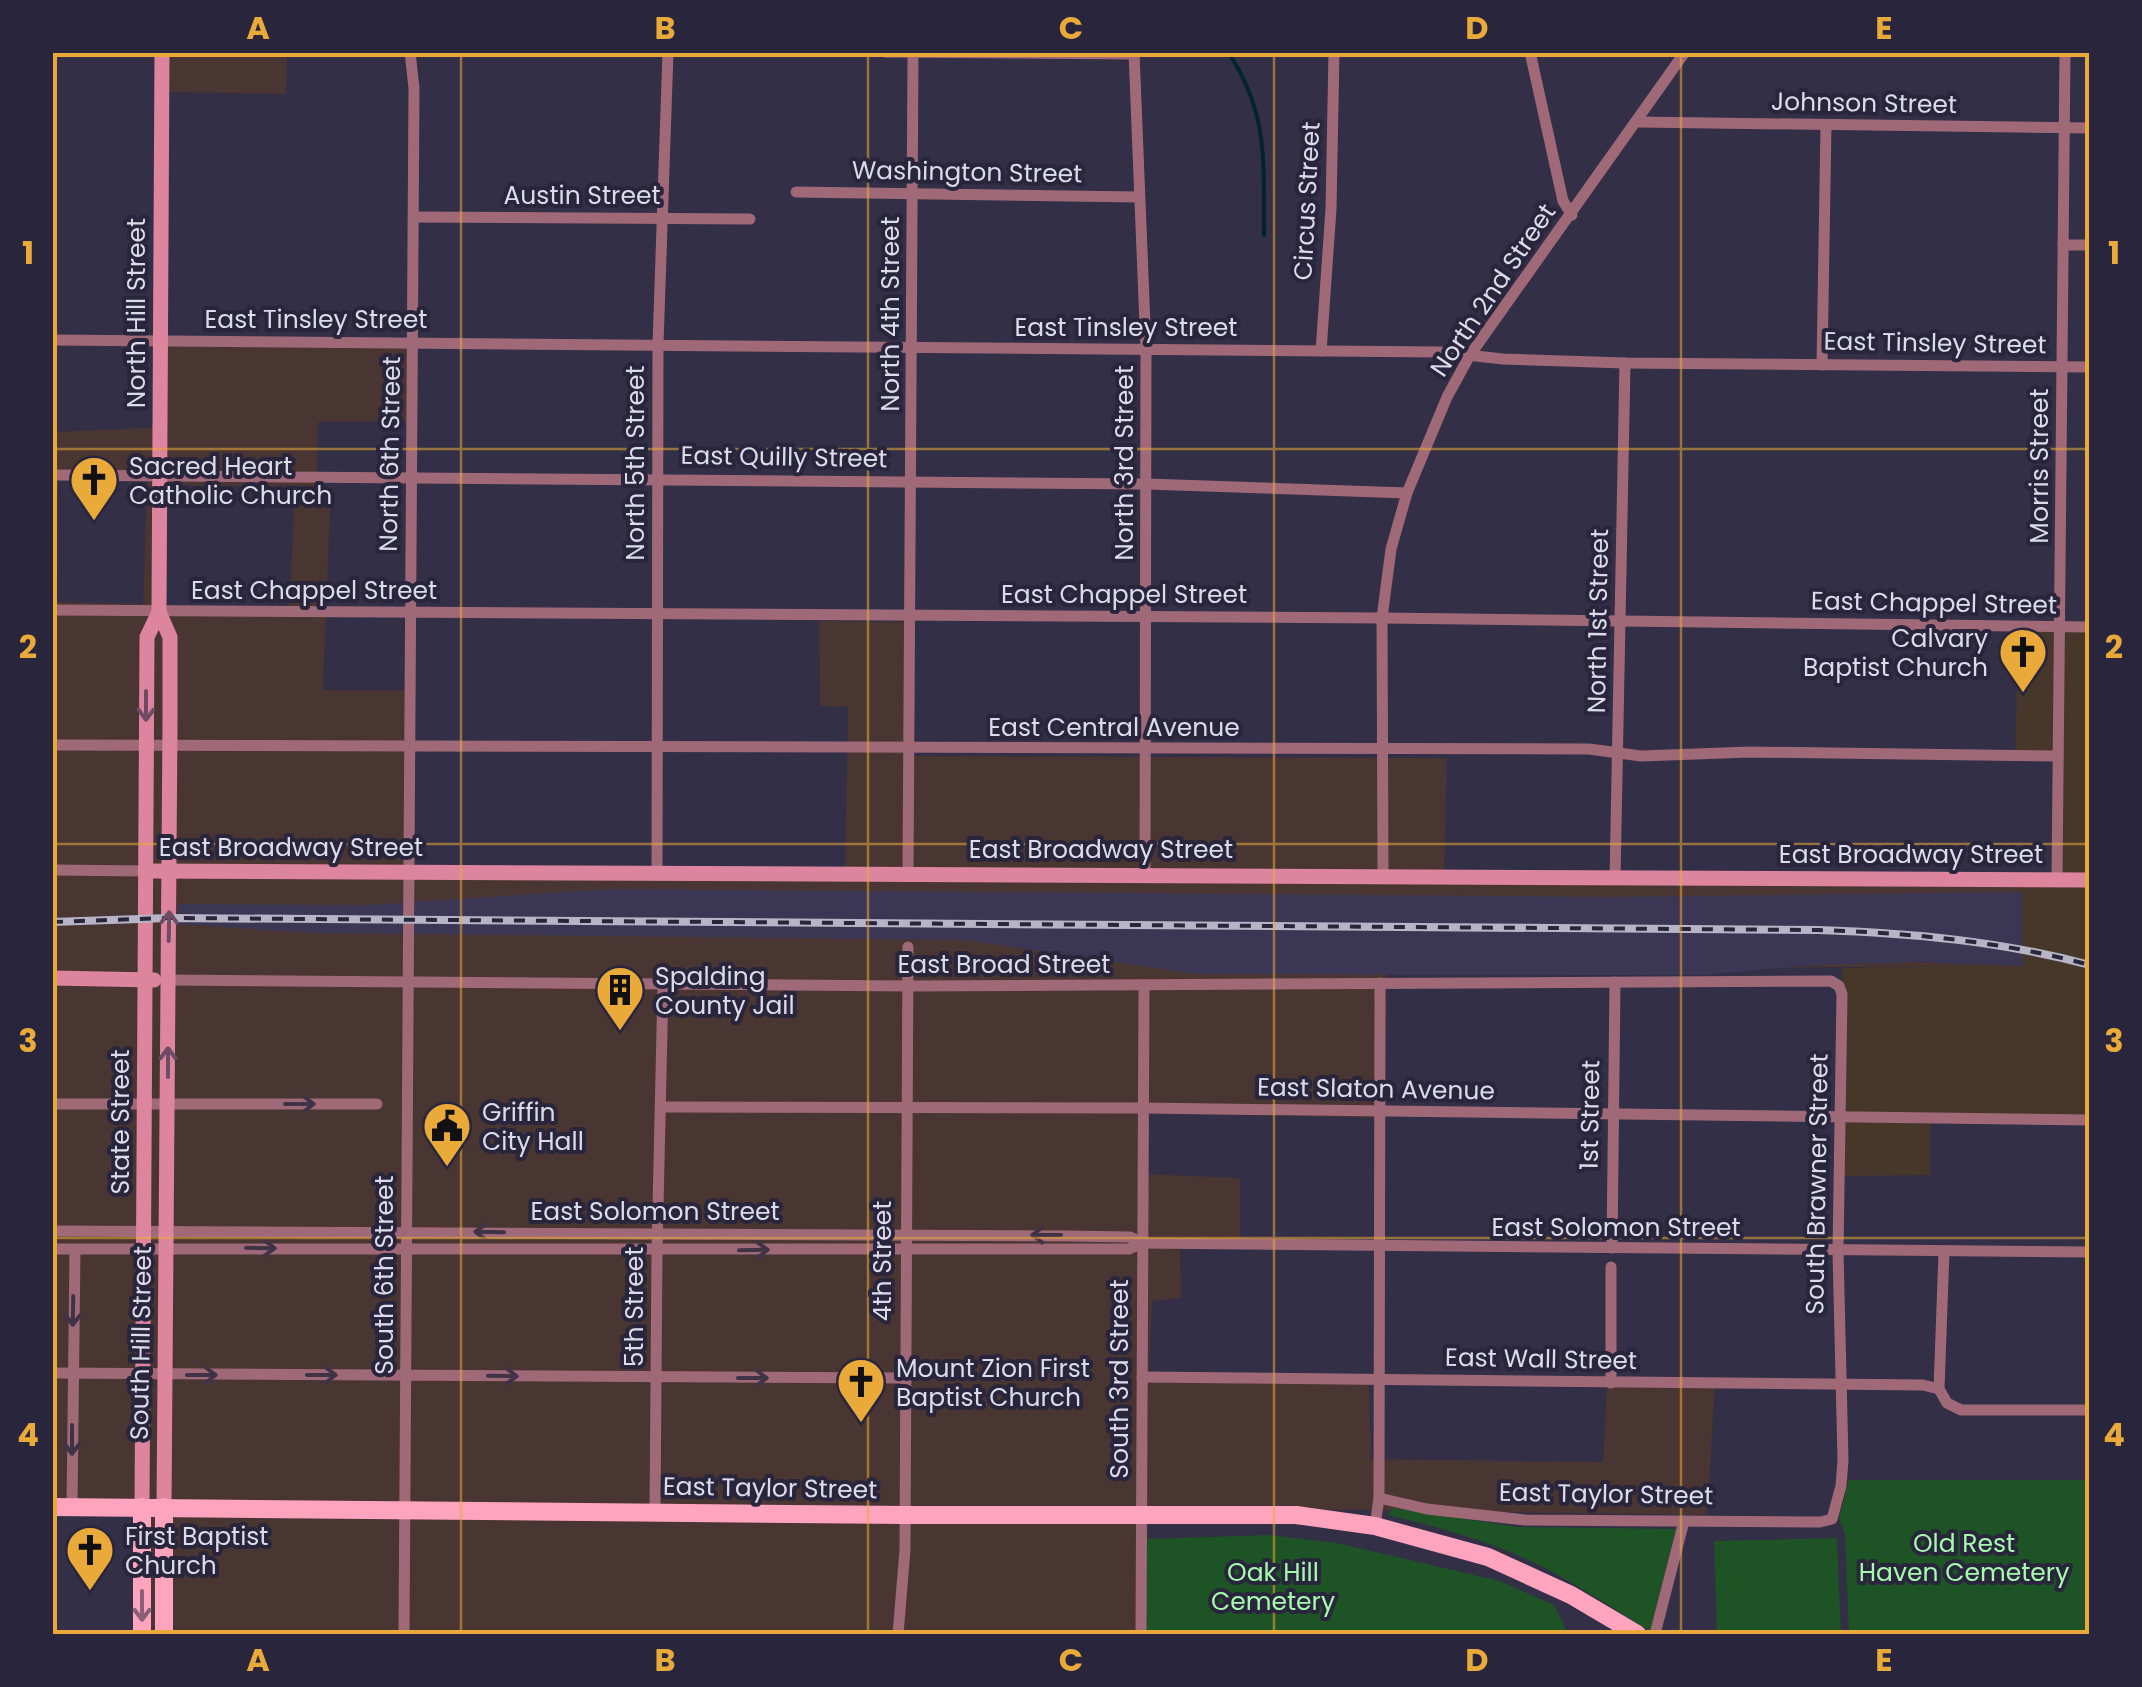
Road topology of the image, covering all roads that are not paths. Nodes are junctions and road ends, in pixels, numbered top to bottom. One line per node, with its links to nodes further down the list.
1 (162, 52): 27 (main road, North Hill Street)
2 (410, 52): 21 (street, North 6th Street)
3 (668, 52): 22 (street, North 5th Street)
4 (1334, 52): 32 (street, Circus Street)
5 (1530, 52): 16 (street)
6 (1685, 52): 11 (street, North 2nd Street)
7 (2065, 52): 14 (street, Morris Street)
8 (889, 53): 10 (street)
9 (1134, 53): 10 (street); 19 (street, North 3rd Street)
10 (914, 55): 17 (street, North 4th Street)
11 (1638, 122): 12 (street, Johnson Street); 18 (street, North 2nd Street)
12 (1826, 125): 14 (street, Johnson Street); 35 (street)
13 (2090, 128): 14 (street, Johnson Street)
14 (2064, 129): 24 (street, Morris Street)
15 (796, 192): 17 (street, Washington Street)
16 (1561, 192): 18 (street); 20 (street)
17 (912, 193): 19 (street, Washington Street); 30 (street, North 4th Street)
18 (1586, 195): 20 (street, North 2nd Street)
19 (1138, 197): 31 (street, North 3rd Street)
20 (1572, 215): 33 (street, North 2nd Street)
21 (414, 216): 22 (street, Austin Street); 28 (street, North 6th Street)
22 (662, 218): 23 (street, Austin Street); 29 (street, North 5th Street)
23 (750, 220)
24 (2063, 245): 25 (street); 36 (street, Morris Street)
25 (2090, 245)
26 (52, 340): 27 (street, East Tinsley Street)
27 (161, 340): 28 (street, East Tinsley Street); 39 (main road, North Hill Street)
28 (414, 343): 29 (street, East Tinsley Street); 40 (street, North 6th Street)
29 (658, 344): 30 (street, East Tinsley Street); 41 (street, North 5th Street)
30 (912, 348): 31 (street, East Tinsley Street); 42 (street, North 4th Street)
31 (1146, 350): 32 (street, East Tinsley Street); 43 (street, North 3rd Street)
32 (1321, 351): 33 (street, East Tinsley Street)
33 (1470, 355): 34 (street, East Tinsley Street); 44 (street, North 2nd Street)
34 (1625, 363): 35 (street, East Tinsley Street); 52 (street, North 1st Street)
35 (1822, 364): 36 (street, East Tinsley Street)
36 (2062, 367): 37 (street, East Tinsley Street); 53 (street, Morris Street)
37 (2090, 367)
38 (52, 475): 39 (street, East Quilly Street)
39 (159, 476): 40 (street, East Quilly Street); 46 (main road, North Hill Street)
40 (412, 478): 41 (street, East Quilly Street); 47 (street, North 6th Street)
41 (658, 478): 42 (street, East Quilly Street); 48 (street, North 5th Street)
42 (913, 481): 43 (street, East Quilly Street); 49 (street, North 4th Street)
43 (1147, 484): 44 (street, East Quilly Street); 50 (street, North 3rd Street)
44 (1407, 493): 51 (street, North 2nd Street)
45 (52, 610): 46 (street, East Chappel Street)
46 (159, 612): 47 (street, East Chappel Street); 56 (main road, State Street, one-way to 56); 57 (main road, North Hill Street)
47 (411, 612): 48 (street, East Chappel Street); 58 (street, North 6th Street)
48 (658, 615): 49 (street, East Chappel Street); 59 (street, North 5th Street)
49 (912, 615): 50 (street, East Chappel Street); 60 (street, North 4th Street)
50 (1148, 617): 51 (street, East Chappel Street); 61 (street, North 3rd Street)
51 (1382, 618): 52 (street, East Chappel Street); 62 (street, North 2nd Street)
52 (1621, 622): 53 (street, East Chappel Street); 63 (street, North 1st Street)
53 (2060, 627): 54 (street, East Chappel Street); 64 (street, Morris Street)
54 (2090, 627)
55 (52, 745): 56 (street, East Central Avenue)
56 (146, 746): 57 (street, East Central Avenue); 66 (main road, State Street)
57 (170, 746): 58 (street, East Central Avenue); 67 (main road, North Hill Street)
58 (410, 747): 59 (street, East Central Avenue); 75 (street, North 6th Street)
59 (658, 749): 60 (street, East Central Avenue); 68 (street, North 5th Street)
60 (909, 749): 61 (street, East Central Avenue); 69 (street, North 4th Street)
61 (1146, 750): 62 (street, East Central Avenue); 70 (street, North 3rd Street)
62 (1382, 750): 63 (street, East Central Avenue); 71 (street, North 2nd Street)
63 (1618, 753): 64 (street, East Central Avenue); 72 (street, North 1st Street)
64 (2058, 756): 73 (street, Morris Street)
65 (52, 870): 66 (street)
66 (145, 871): 67 (main road, East Broadway Street); 78 (main road, State Street)
67 (170, 871): 68 (main road, East Broadway Street); 79 (main road, South Hill Street, one-way to 67)
68 (657, 873): 69 (main road, East Broadway Street)
69 (908, 873): 70 (main road, East Broadway Street)
70 (1145, 874): 71 (main road, East Broadway Street)
71 (1383, 876): 72 (main road, East Broadway Street)
72 (1615, 879): 73 (main road, East Broadway Street)
73 (2056, 880): 74 (main road, East Broadway Street)
74 (2090, 880)
75 (408, 916): 100 (street, South 6th Street)
76 (908, 947): 83 (street, 4th Street)
77 (52, 978): 78 (main road)
78 (145, 980): 79 (main road); 87 (main road, State Street)
79 (168, 980): 82 (street, East Broad Street); 89 (main road, South Hill Street, one-way to 79)
80 (1615, 982): 81 (street, East Broad Street); 85 (street, East Broad Street); 94 (street, 1st Street)
81 (1380, 983): 84 (street, East Broad Street); 93 (street)
82 (663, 984): 83 (street, East Broad Street); 90 (street, 5th Street)
83 (908, 986): 84 (street, East Broad Street); 92 (street, 4th Street)
84 (1144, 986): 91 (street)
85 (1839, 986): 95 (street, South Brawner Street)
86 (52, 1104): 87 (street)
87 (145, 1104): 89 (street); 97 (main road, State Street)
88 (377, 1104): 89 (street, one-way to 88)
89 (168, 1105): 98 (main road, South Hill Street)
90 (662, 1107): 92 (street, East Slaton Avenue); 101 (street, 5th Street)
91 (1143, 1108): 92 (street, East Slaton Avenue); 93 (street, East Slaton Avenue); 103 (street)
92 (906, 1109): 102 (street, 4th Street)
93 (1380, 1113): 94 (street, East Slaton Avenue); 104 (street)
94 (1612, 1114): 95 (street, East Slaton Avenue); 107 (street, 1st Street)
95 (1840, 1115): 96 (street, East Slaton Avenue); 113 (street, South Brawner Street)
96 (2090, 1120)
97 (145, 1229): 98 (street, East Solomon Street); 99 (street, East Solomon Street); 105 (main road, State Street)
98 (167, 1229): 100 (street, East Solomon Street); 106 (main road, South Hill Street)
99 (52, 1231)
100 (407, 1231): 101 (street, East Solomon Street, one-way to 100); 110 (street, South 6th Street)
101 (657, 1234): 102 (street, East Solomon Street); 111 (street, 5th Street)
102 (904, 1235): 103 (street, East Solomon Street, one-way to 102); 112 (street, 4th Street)
103 (1142, 1243): 104 (street, East Solomon Street); 112 (street, East Solomon Street); 125 (street, South 3rd Street)
104 (1379, 1247): 107 (street, East Solomon Street); 127 (street)
105 (145, 1248): 106 (street, East Solomon Street); 109 (street, East Solomon Street); 121 (main road, State Street)
106 (167, 1248): 110 (street, East Solomon Street, one-way to 110); 122 (main road, South Hill Street)
107 (1612, 1248): 113 (street, East Solomon Street)
108 (52, 1249): 109 (street, East Solomon Street)
109 (75, 1250): 120 (street, one-way to 120)
110 (407, 1250): 111 (street, East Solomon Street); 123 (street, South 6th Street)
111 (656, 1251): 112 (street, East Solomon Street, one-way to 112); 124 (street, 5th Street)
112 (904, 1251): 126 (street, 4th Street)
113 (1838, 1252): 114 (street, East Solomon Street); 118 (street, South Brawner Street)
114 (1865, 1252): 115 (street, East Solomon Street); 118 (street)
115 (1944, 1252): 116 (street, East Solomon Street); 130 (street)
116 (2090, 1252)
117 (1612, 1266): 128 (street)
118 (1838, 1270): 129 (street, South Brawner Street)
119 (52, 1373): 120 (street)
120 (72, 1373): 121 (street); 134 (street, one-way to 134)
121 (144, 1374): 122 (street); 135 (main road, State Street)
122 (166, 1374): 123 (street, one-way to 123); 136 (main road, South Hill Street)
123 (406, 1374): 124 (street, one-way to 124); 137 (street, South 6th Street)
124 (656, 1377): 126 (street, one-way to 126); 138 (street, 5th Street)
125 (1142, 1377): 127 (street, East Wall Street); 140 (street, South 3rd Street)
126 (906, 1378): 139 (street, 4th Street)
127 (1378, 1380): 128 (street, East Wall Street); 132 (street)
128 (1611, 1382): 129 (street, East Wall Street)
129 (1841, 1384): 130 (street, East Wall Street); 141 (street, South Brawner Street)
130 (1939, 1389): 131 (street)
131 (2090, 1410)
132 (1379, 1498): 142 (street, East Taylor Street); 143 (street)
133 (52, 1507): 134 (main road, East Taylor Street)
134 (72, 1508): 135 (main road, East Taylor Street)
135 (142, 1508): 136 (main road, East Taylor Street); 144 (main road, State Street, one-way to 144)
136 (164, 1508): 137 (main road, East Taylor Street); 145 (main road, South Hill Street)
137 (405, 1510): 138 (main road, East Taylor Street); 146 (street, South 6th Street)
138 (656, 1511): 139 (main road, East Taylor Street)
139 (905, 1515): 140 (main road, East Taylor Street); 147 (street, 4th Street)
140 (1142, 1515): 143 (main road, East Taylor Street); 148 (street, South 3rd Street)
141 (1832, 1519): 142 (street, East Taylor Street)
142 (1684, 1521): 150 (street)
143 (1374, 1526): 149 (main road, East Taylor Street)
144 (142, 1634)
145 (164, 1634)
146 (404, 1634)
147 (898, 1634)
148 (1141, 1634)
149 (1637, 1634)
150 (1655, 1634)

